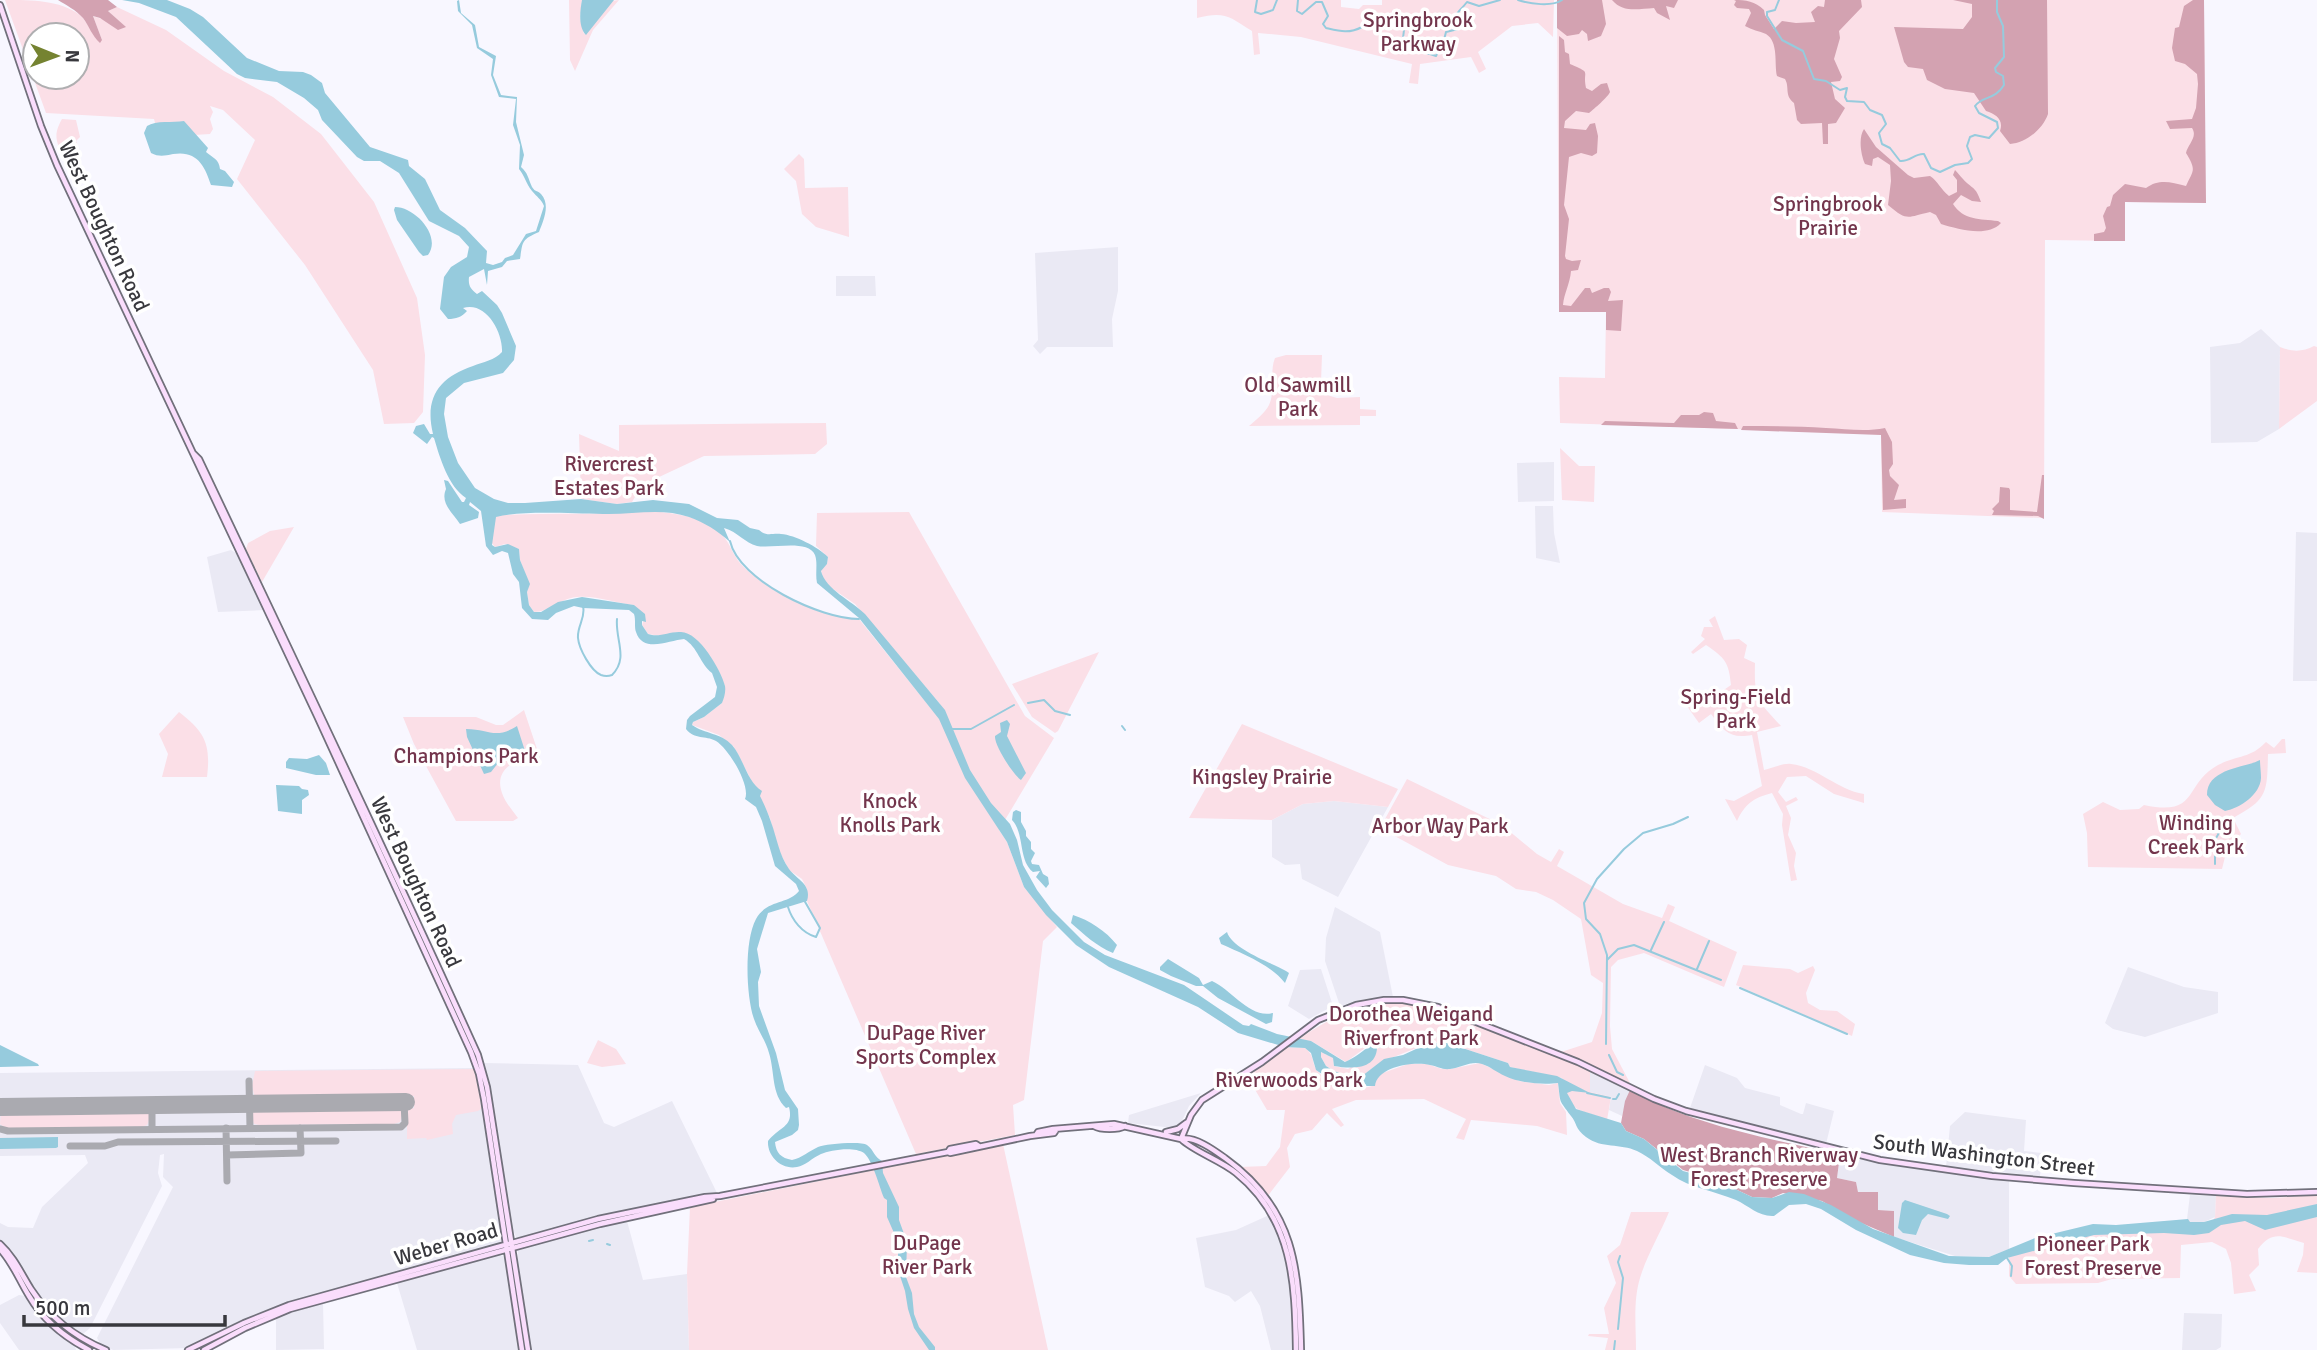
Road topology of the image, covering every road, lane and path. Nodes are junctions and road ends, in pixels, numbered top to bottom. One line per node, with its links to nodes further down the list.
1 (0, 5): 6 (main road, West Boughton Road)
2 (1189, 1119): 3 (main road); 4 (main road, South Washington Street); 5 (main road, South Washington Street)
3 (1162, 1133): 4 (main road, Weber Road); 6 (main road, Weber Road)
4 (1181, 1139): 17 (main road, Weber Road)
5 (2317, 1192)
6 (510, 1246): 8 (main road, Weber Road); 9 (main road, Weber Road); 15 (main road, West Boughton Road); 16 (main road, West Boughton Road)
7 (0, 1247): 10 (main road)
8 (453, 1260): 9 (main road); 13 (main road, Weber Road)
9 (437, 1269): 14 (main road, Weber Road)
10 (83, 1346): 11 (main road)
11 (90, 1348): 12 (main road)
12 (106, 1350)
13 (188, 1350)
14 (204, 1350)
15 (522, 1350)
16 (528, 1350)
17 (1298, 1350)

